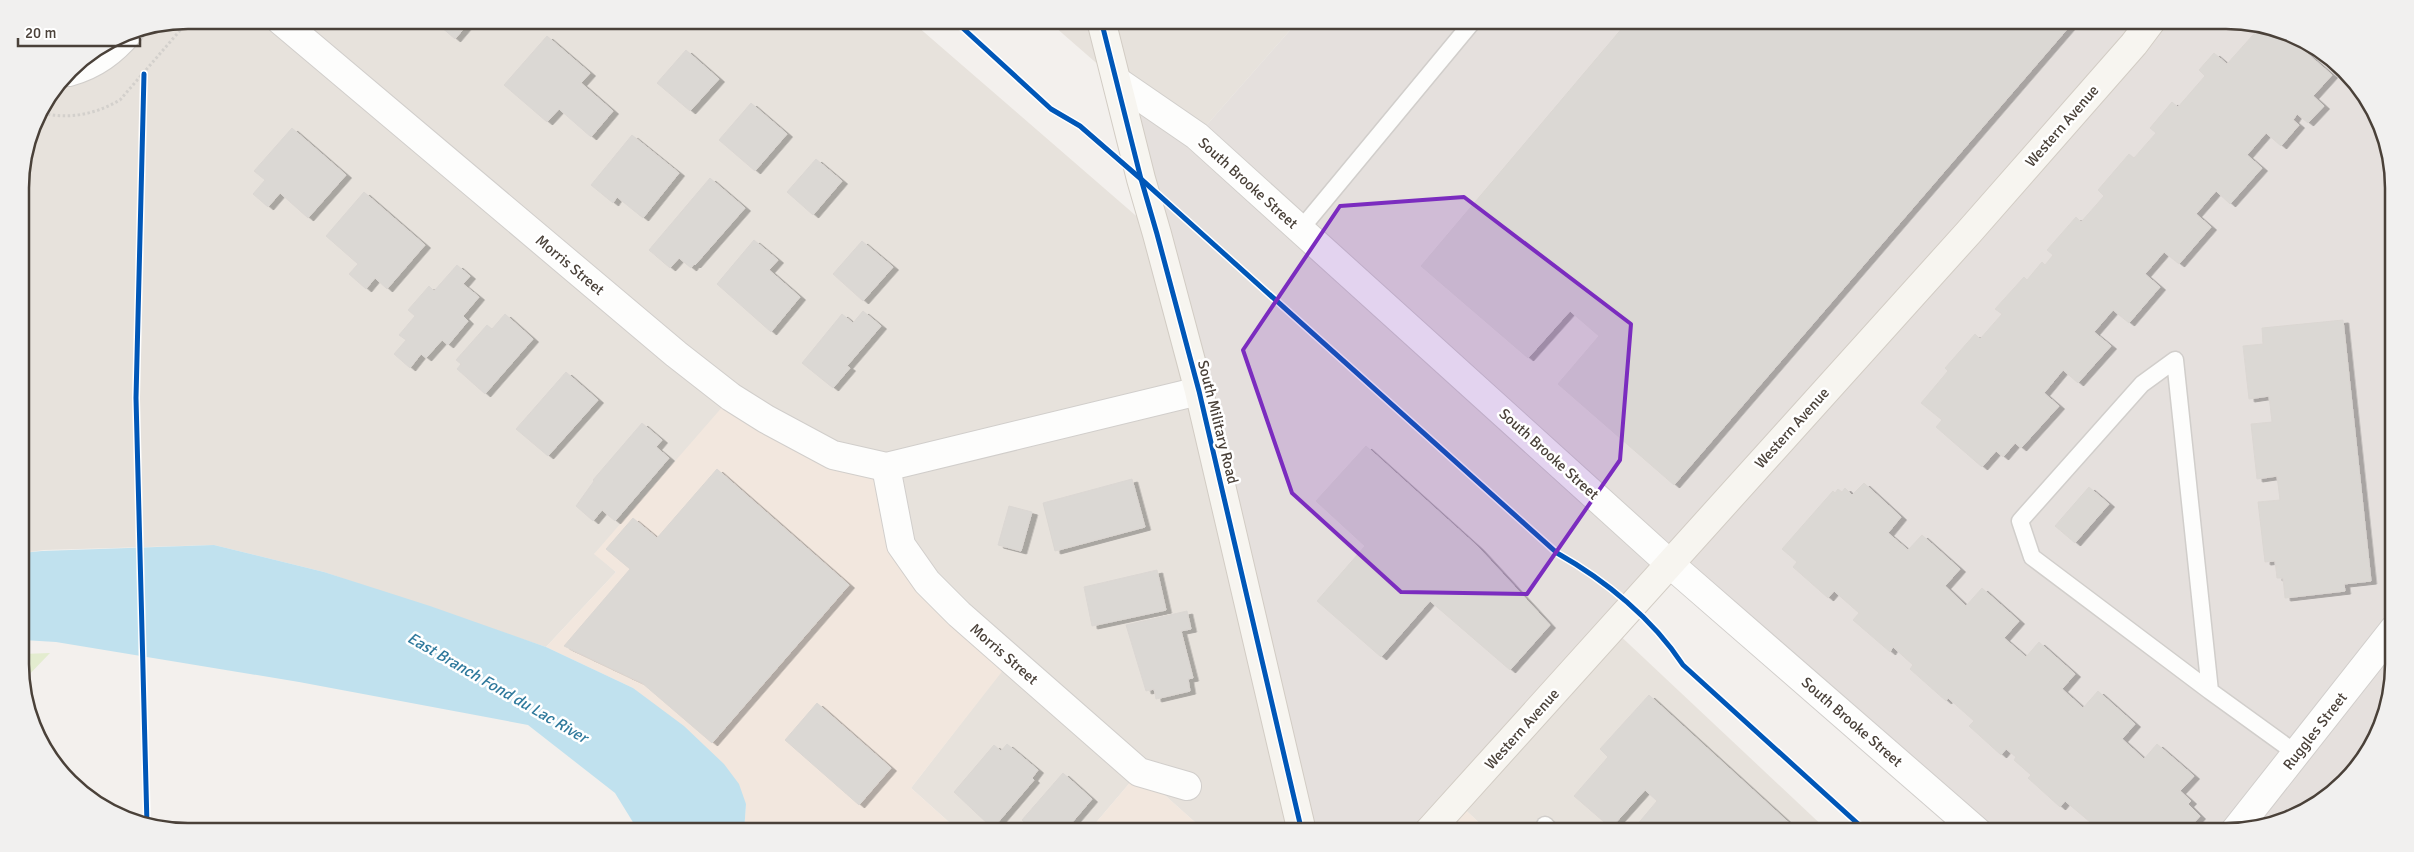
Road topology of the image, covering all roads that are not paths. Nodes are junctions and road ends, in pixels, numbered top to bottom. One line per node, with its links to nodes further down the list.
1 (291, 29): 10 (street, Morris Street)
2 (1102, 29): 7 (street, South Military Road)
3 (1467, 29): 8 (lane)
4 (2145, 29): 11 (street, Western Avenue)
5 (119, 45): 6 (street)
6 (87, 65)
7 (1116, 81): 8 (street, South Brooke Street); 9 (street, South Military Road)
8 (1300, 230): 11 (street, South Brooke Street)
9 (1199, 391): 10 (street, Morris Street); 17 (street, South Military Road)
10 (886, 467): 15 (street, Morris Street)
11 (1670, 564): 18 (street, Western Avenue); 19 (street, South Brooke Street)
12 (2385, 641): 14 (street, Ruggles Street)
13 (2210, 691): 13 (lane); 14 (lane)
14 (2297, 754): 16 (street, Ruggles Street)
15 (1188, 786)
16 (2242, 822)
17 (1300, 823)
18 (1436, 823)
19 (1968, 823)

